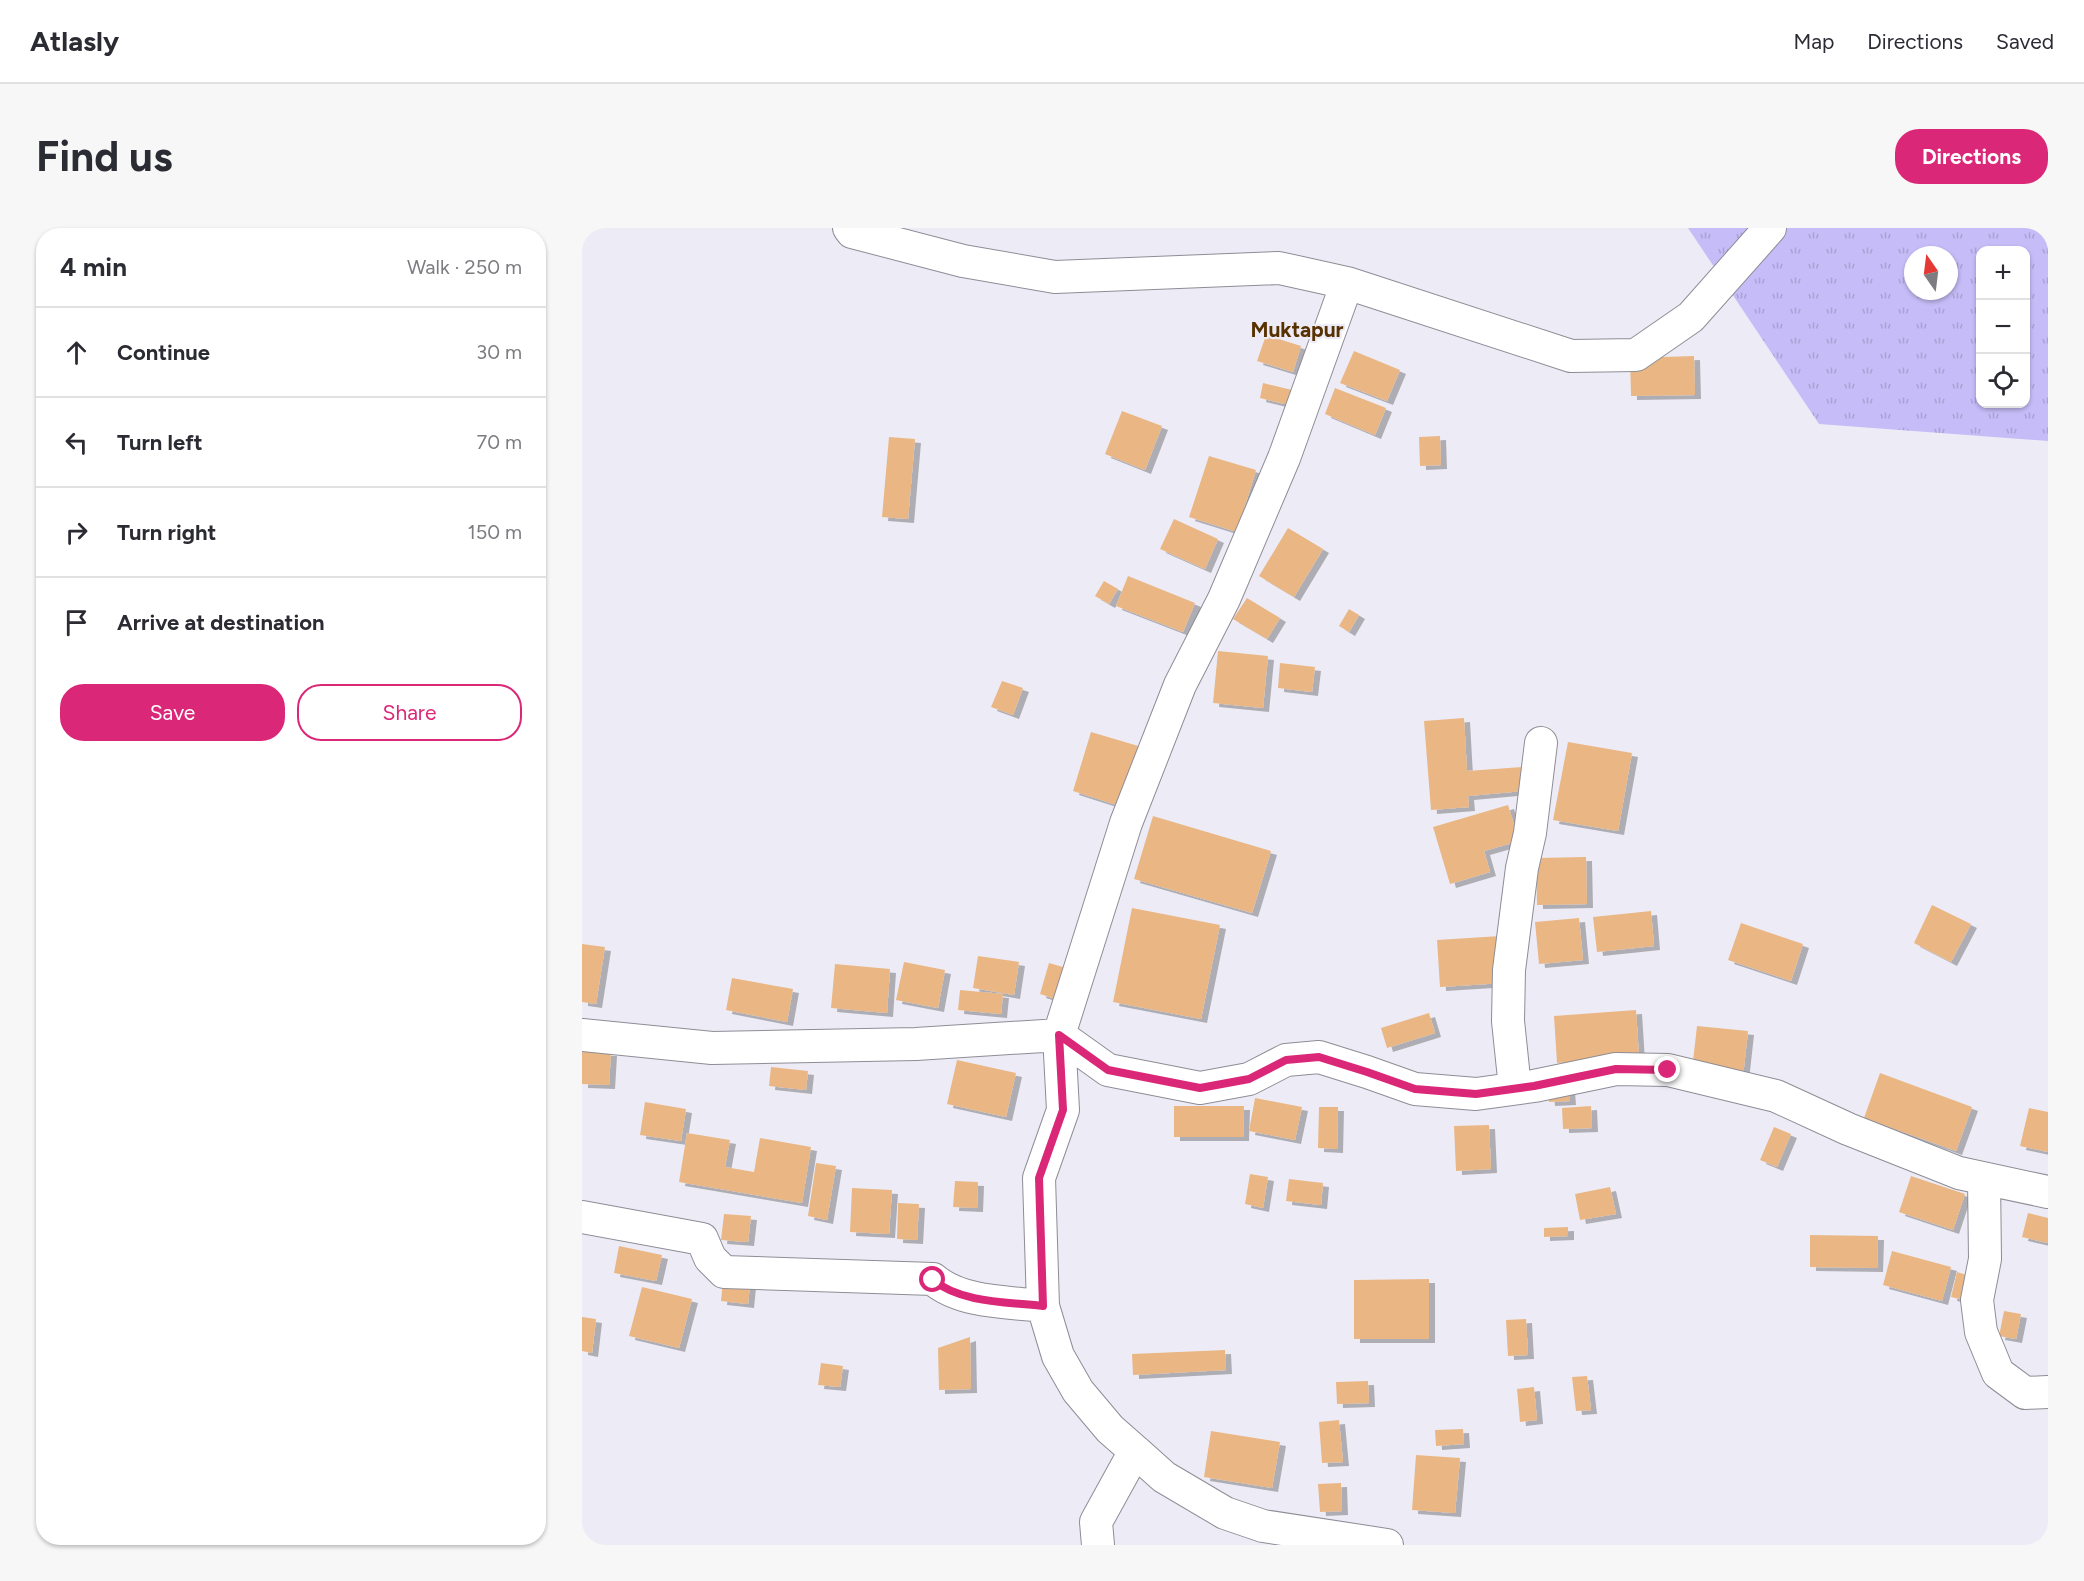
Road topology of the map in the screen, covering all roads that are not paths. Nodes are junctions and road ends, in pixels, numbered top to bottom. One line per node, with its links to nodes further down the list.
1 (849, 228): 3 (street)
2 (1770, 228): 3 (street)
3 (1347, 283): 6 (street)
4 (1541, 742): 7 (street)
5 (582, 1035): 6 (street)
6 (1059, 1035): 7 (street); 11 (street)
7 (1515, 1089): 8 (street)
8 (1984, 1179): 9 (street); 12 (street)
9 (2048, 1192)
10 (582, 1217): 11 (street)
11 (1043, 1306): 13 (street)
12 (2048, 1392)
13 (1136, 1451): 14 (street); 15 (street)
14 (1098, 1545)
15 (1387, 1545)

